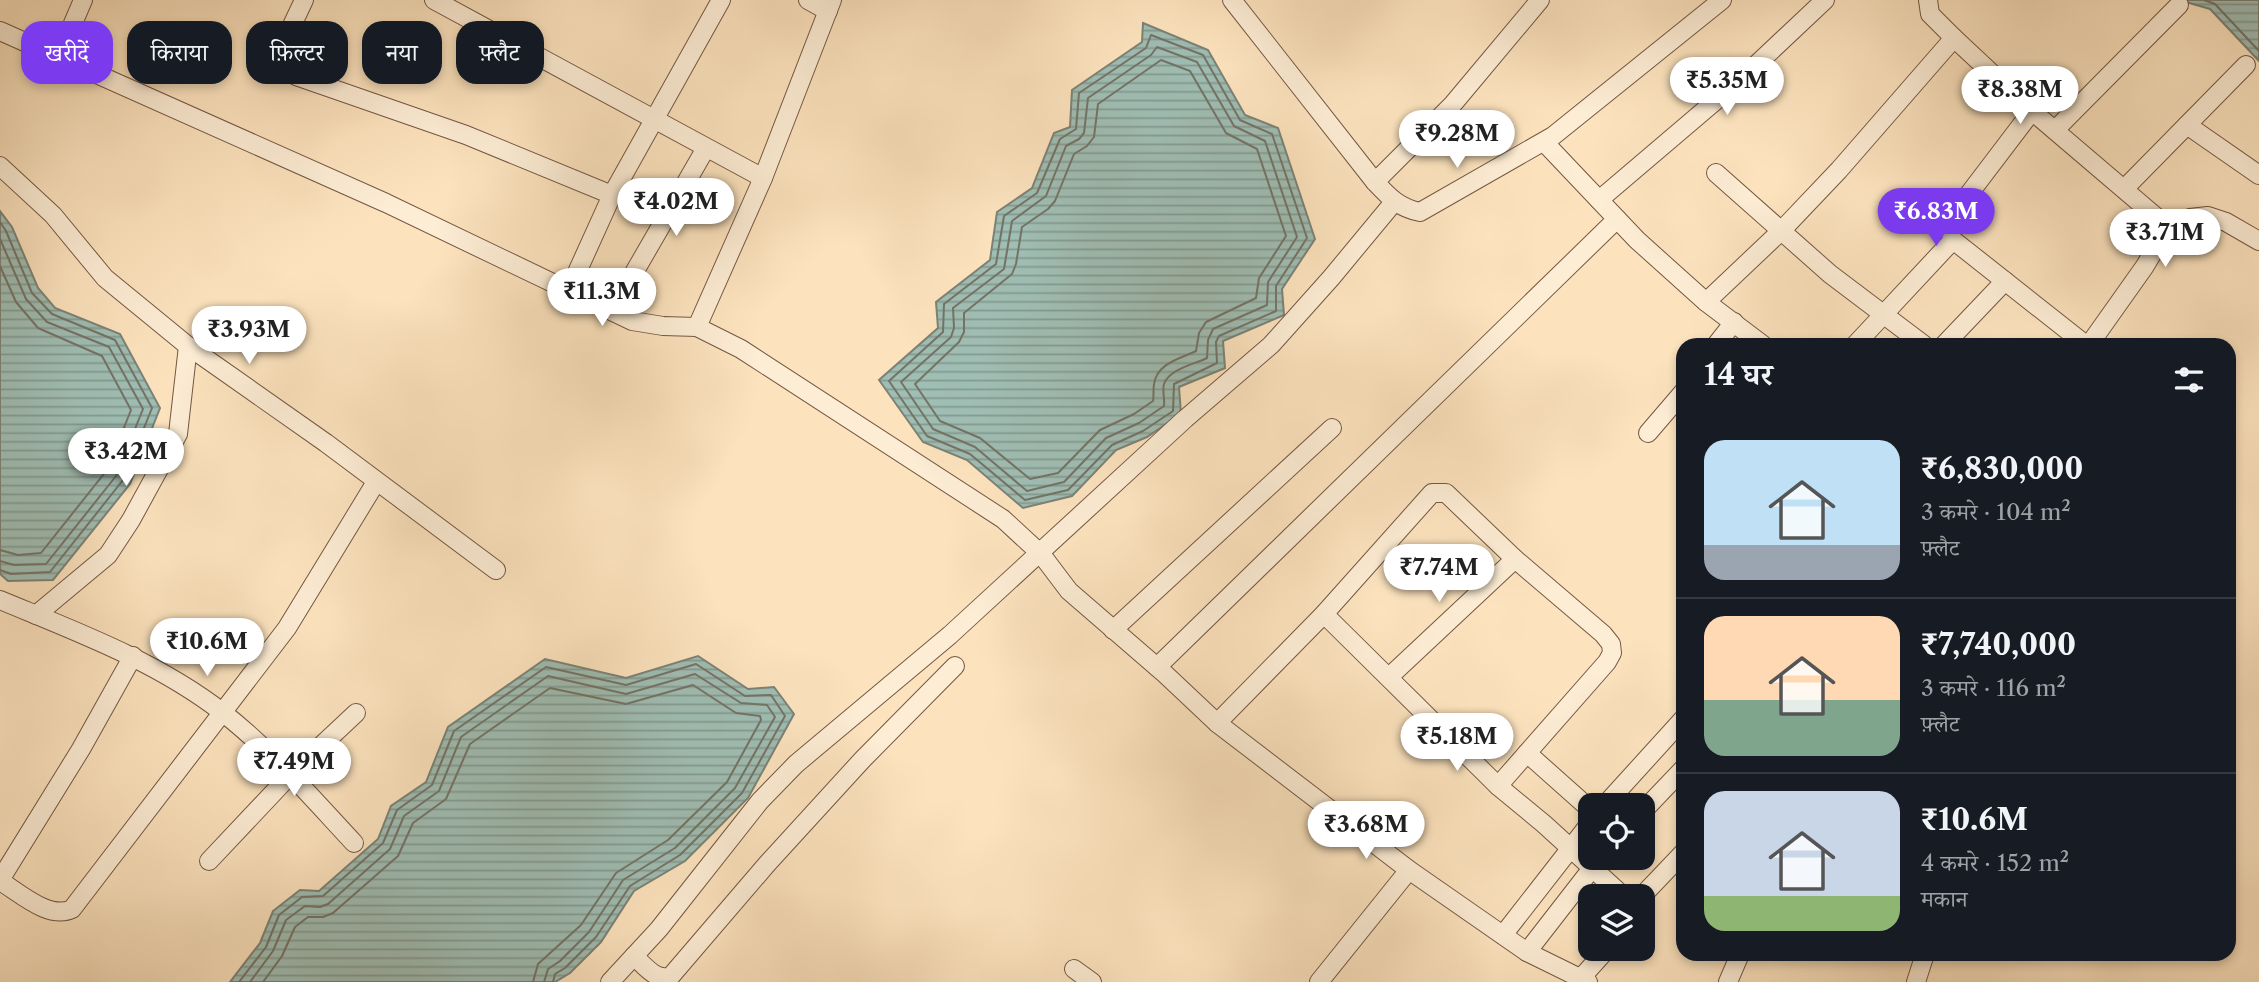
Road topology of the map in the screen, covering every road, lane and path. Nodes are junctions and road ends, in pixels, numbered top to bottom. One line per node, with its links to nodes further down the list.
1 (83, 0): 13 (street)
2 (304, 0): 31 (street)
3 (433, 0): 20 (street)
4 (721, 0): 20 (street)
5 (808, 0): 11 (street)
6 (1232, 0): 29 (street)
7 (1539, 0): 29 (street)
8 (1722, 0): 23 (street)
9 (1825, 0): 32 (street)
10 (1928, 0): 15 (street)
11 (830, 5): 28 (street)
12 (2179, 5): 22 (street)
13 (74, 21)
14 (0, 32): 16 (street)
15 (1954, 38): 19 (street); 36 (street)
16 (21, 41)
17 (2246, 65): 21 (street)
18 (113, 80): 40 (street)
19 (2032, 111): 22 (street); 37 (street)
20 (655, 120): 24 (street); 31 (street)
21 (2187, 125): 27 (street); 30 (street)
22 (2055, 130): 30 (street)
23 (1544, 142): 32 (street); 33 (street)
24 (706, 148): 28 (street); 42 (street)
25 (0, 166): 53 (street)
26 (1716, 173): 36 (street)
27 (2259, 175)
28 (763, 178): 45 (street)
29 (1375, 182): 33 (street)
30 (2123, 189): 34 (street)
31 (612, 195): 40 (street)
32 (1599, 200): 35 (street)
33 (1394, 202): 58 (street)
34 (2168, 227): 38 (street); 52 (street)
35 (1627, 230): 41 (street); 67 (street)
36 (1781, 231): 41 (street); 43 (street)
37 (1953, 240): 39 (street); 43 (street)
38 (2259, 241)
39 (2005, 281): 50 (street); 51 (street)
40 (569, 290): 42 (street)
41 (1706, 302): 44 (street)
42 (614, 312): 45 (street)
43 (1884, 313): 48 (street); 49 (street)
44 (1734, 322): 46 (street); 47 (street)
45 (696, 327): 58 (street)
46 (1721, 338)
47 (1754, 338)
48 (1861, 338)
49 (1915, 338)
50 (1951, 338)
51 (2079, 338)
52 (2093, 338)
53 (188, 346): 57 (street); 63 (street)
54 (1676, 400): 56 (street)
55 (1332, 428): 64 (street)
56 (1648, 433)
57 (376, 482): 60 (street); 69 (street)
58 (1041, 554): 64 (street); 94 (street)
59 (1515, 559): 62 (street); 68 (street); 73 (street)
60 (495, 570)
61 (0, 600): 63 (street)
62 (1324, 614): 68 (street); 71 (street)
63 (36, 615): 65 (street)
64 (1114, 630): 67 (street)
65 (132, 656): 69 (street); 89 (street)
66 (956, 666): 94 (street)
67 (1161, 670): 71 (street)
68 (1389, 677): 76 (street)
69 (223, 713): 74 (street); 89 (street)
70 (356, 713): 74 (street)
71 (1217, 723): 86 (street)
72 (1676, 727): 77 (street)
73 (1527, 754): 76 (street); 79 (street)
74 (291, 774): 81 (street); 85 (street)
75 (1676, 776): 78 (street)
76 (1497, 786): 82 (street)
77 (1616, 793)
78 (1655, 798)
79 (1578, 799)
80 (1578, 837): 82 (street)
81 (354, 844)
82 (1569, 848): 83 (street); 92 (street)
83 (1578, 853)
84 (1676, 860): 91 (street)
85 (209, 861)
86 (1409, 870): 92 (street); 102 (street)
87 (1589, 870): 93 (street)
88 (1602, 870): 90 (street)
89 (0, 880)
90 (1613, 884)
91 (1653, 884)
92 (1503, 935): 93 (street)
93 (1527, 951): 99 (street)
94 (634, 956): 100 (street)
95 (1598, 961): 99 (street)
96 (1737, 961): 103 (street)
97 (1923, 961): 104 (street)
98 (1074, 969): 101 (street)
99 (1584, 980)
100 (610, 982)
101 (1092, 982)
102 (1319, 982)
103 (1728, 982)
104 (1916, 982)

